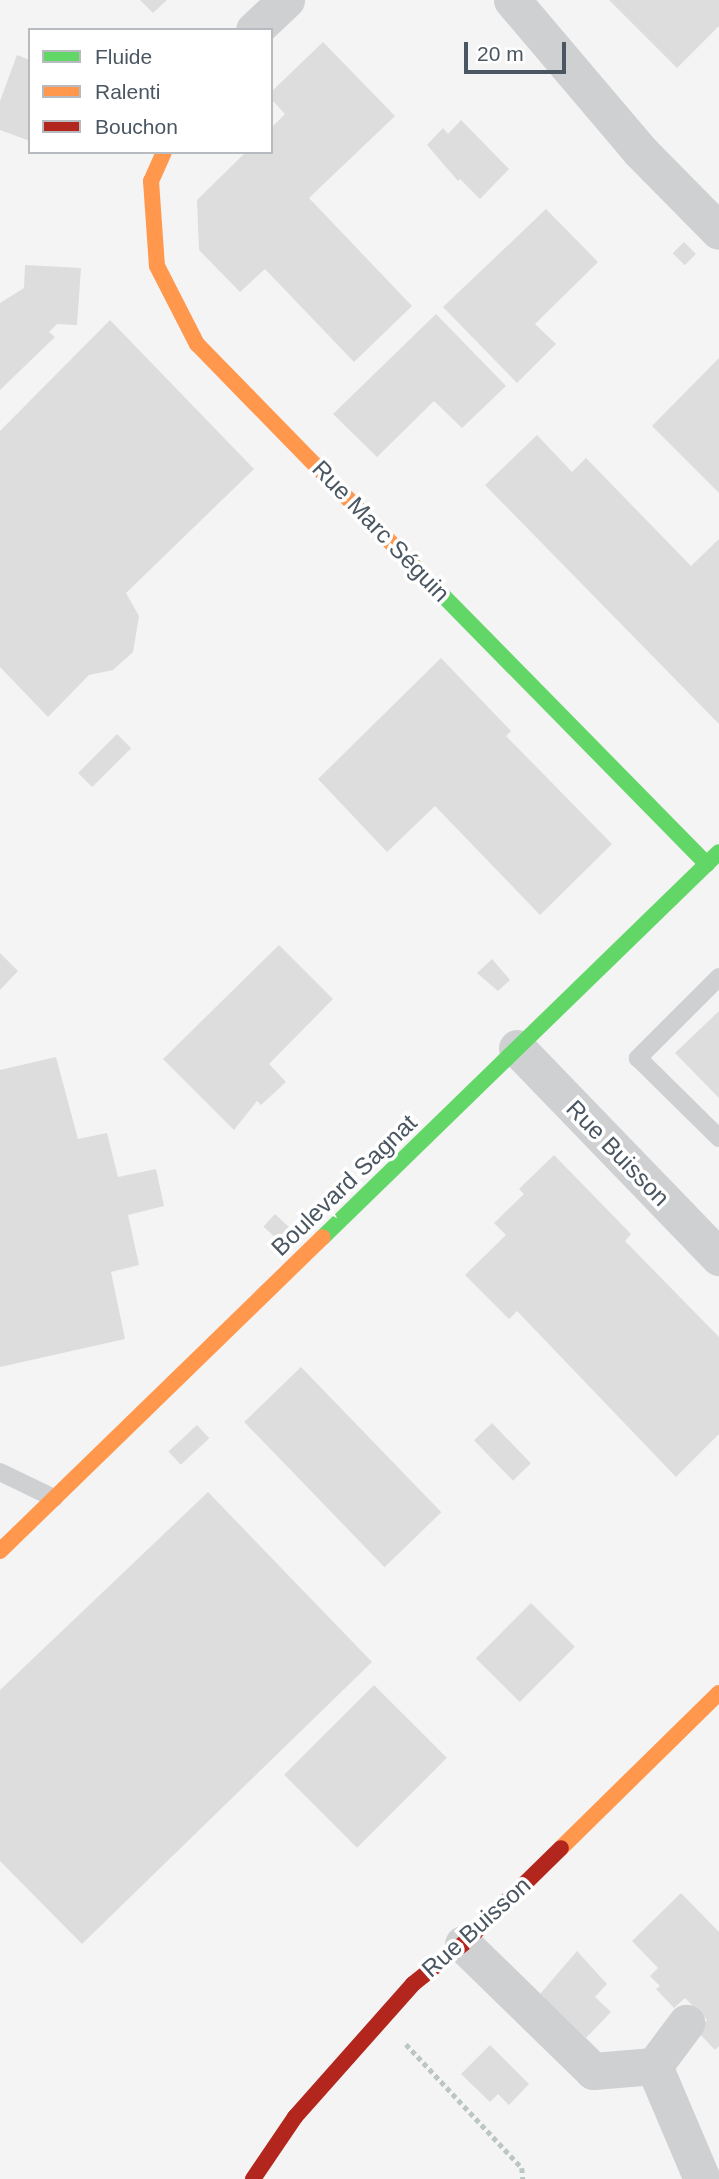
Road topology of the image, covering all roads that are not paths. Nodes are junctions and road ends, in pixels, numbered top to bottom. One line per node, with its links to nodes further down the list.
1 (286, 0): 3 (street)
2 (512, 0): 5 (street)
3 (256, 28)
4 (163, 154): 7 (street, Rue Marc Séguin)
5 (719, 232)
6 (719, 852): 7 (street, Boulevard Sagnat)
7 (707, 864): 9 (street, Boulevard Sagnat)
8 (719, 978): 10 (lane)
9 (517, 1048): 11 (street, Rue Buisson); 13 (street, Boulevard Sagnat)
10 (719, 1138)
11 (719, 1257)
12 (0, 1472): 13 (lane)
13 (54, 1498): 14 (street, Boulevard Sagnat)
14 (0, 1550)
15 (719, 1693): 16 (street, Rue Buisson)
16 (463, 1944): 18 (street); 19 (street, Rue Buisson)
17 (686, 2023): 18 (street)
18 (654, 2066): 20 (street)
19 (253, 2179)
20 (702, 2179)

